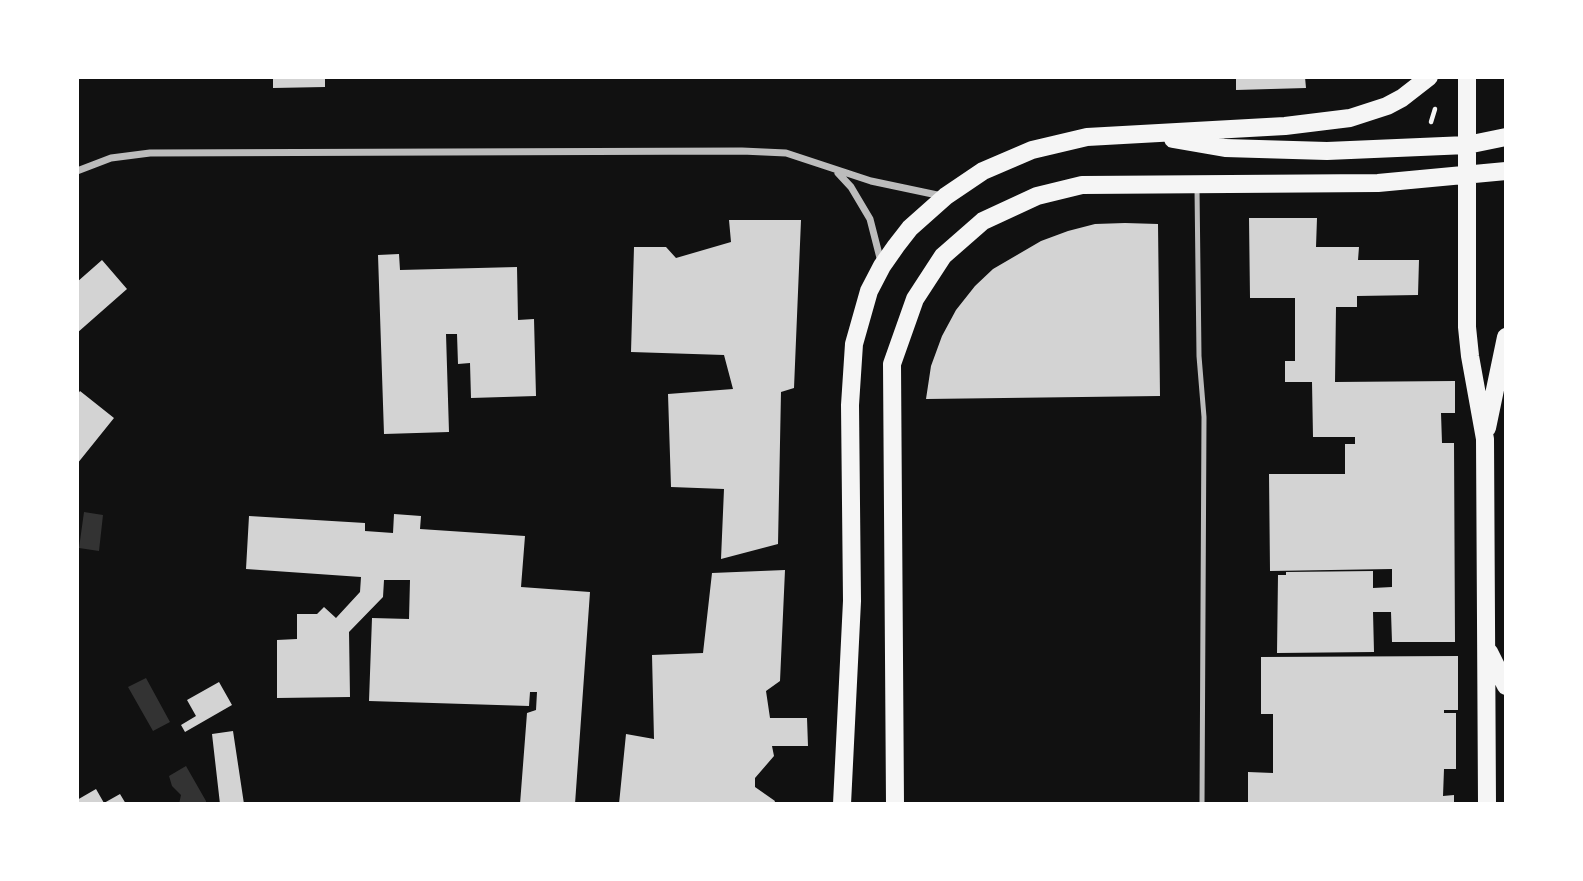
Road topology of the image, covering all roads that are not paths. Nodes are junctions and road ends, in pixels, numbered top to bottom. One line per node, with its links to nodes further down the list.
1 (1429, 77): 3 (main road)
2 (1467, 77): 5 (main road)
3 (1152, 134): 5 (main road); 11 (main road)
4 (1506, 136): 5 (main road)
5 (1467, 145): 9 (main road)
6 (835, 170): 8 (street); 11 (street); 12 (street)
7 (1506, 171): 9 (main road)
8 (77, 172)
9 (1466, 176): 10 (main road); 14 (main road)
10 (1197, 185): 18 (main road); 19 (lane)
11 (946, 196): 12 (main road)
12 (882, 266): 17 (main road)
13 (1506, 337): 14 (main road)
14 (1485, 439): 15 (main road)
15 (1487, 649): 16 (main road); 20 (main road)
16 (1506, 685)
17 (842, 804)
18 (895, 804)
19 (1202, 804)
20 (1487, 804)

